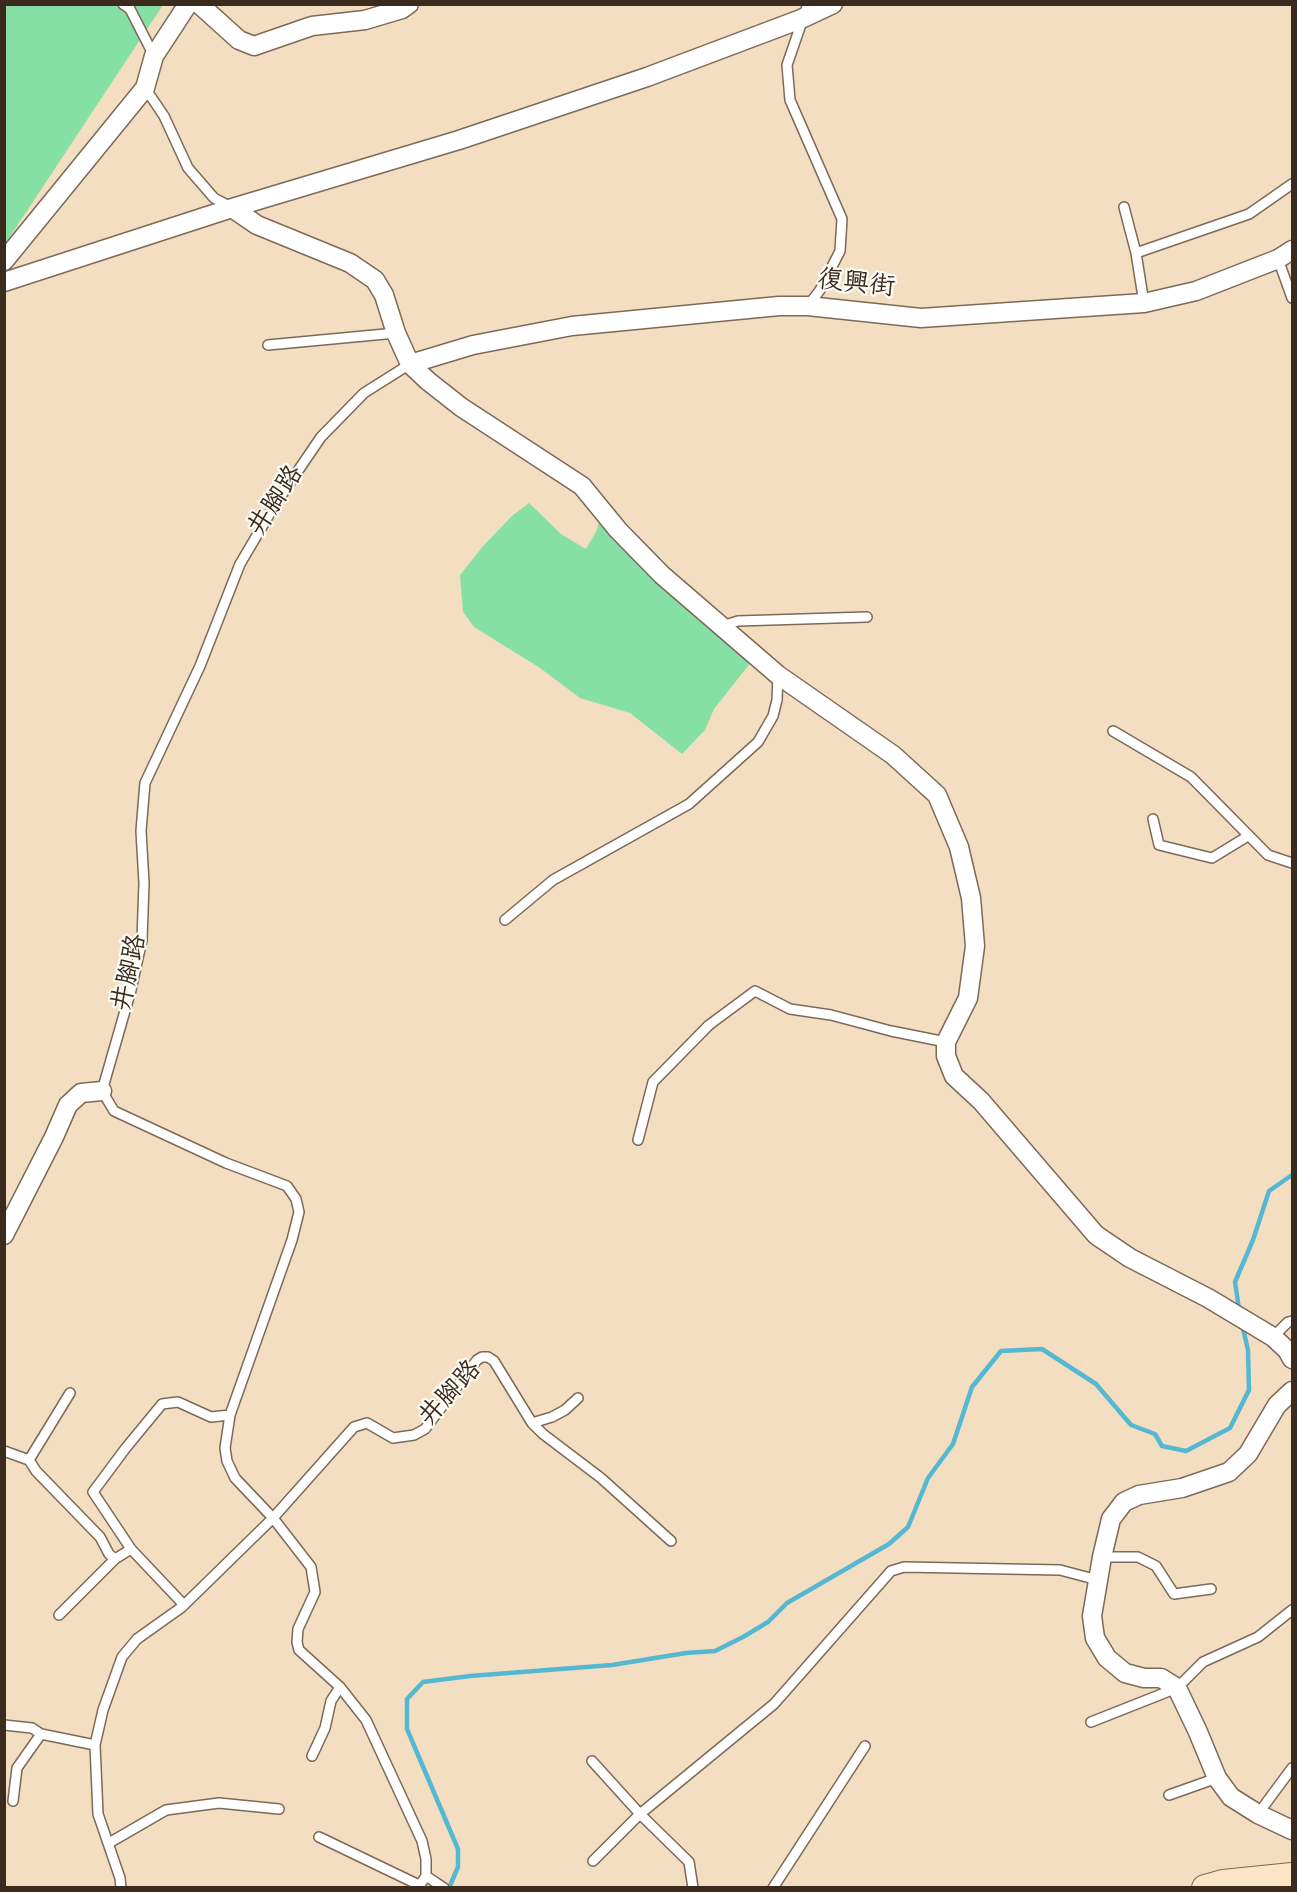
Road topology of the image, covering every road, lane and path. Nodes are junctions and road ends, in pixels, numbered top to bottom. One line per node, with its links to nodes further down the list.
1 (123, 4): 7 (lane)
2 (188, 4): 7 (street)
3 (199, 4): 4 (street)
4 (409, 4)
5 (833, 4): 6 (street)
6 (804, 12): 10 (street); 18 (lane)
7 (154, 56): 8 (street)
8 (145, 88): 10 (lane); 14 (street)
9 (1293, 184): 12 (lane)
10 (232, 207): 15 (street); 19 (street)
11 (1124, 207): 12 (lane)
12 (1136, 253): 17 (lane)
13 (1285, 254): 16 (lane); 17 (street, 復興街)
14 (4, 261)
15 (4, 282)
16 (1293, 298)
17 (1144, 303): 18 (street, 復興街)
18 (808, 306): 21 (street, 復興街)
19 (396, 333): 20 (lane); 21 (street)
20 (268, 345)
21 (410, 364): 23 (street); 31 (lane, 井腳路)
22 (867, 617): 23 (lane)
23 (723, 626): 24 (street)
24 (778, 675): 29 (lane); 30 (street)
25 (1113, 731): 27 (lane)
26 (1153, 819): 27 (lane)
27 (1248, 836): 28 (lane)
28 (1293, 863)
29 (505, 921)
30 (946, 1042): 32 (lane); 35 (street)
31 (102, 1091): 33 (street); 40 (lane)
32 (638, 1140)
33 (4, 1235)
34 (1293, 1321): 35 (lane)
35 (1273, 1337): 36 (street)
36 (1293, 1359)
37 (1293, 1391): 47 (street)
38 (70, 1393): 43 (lane)
39 (578, 1398): 41 (lane)
40 (230, 1415): 44 (lane); 46 (lane)
41 (532, 1423): 44 (lane, 井腳路); 45 (lane, 井腳路)
42 (4, 1451): 43 (lane)
43 (29, 1460): 48 (lane)
44 (273, 1518): 51 (lane, 井腳路); 54 (lane)
45 (670, 1541)
46 (131, 1549): 48 (lane); 51 (lane)
47 (1102, 1557): 49 (street); 50 (lane)
48 (115, 1560): 53 (lane)
49 (1098, 1580): 55 (street); 68 (lane)
50 (1211, 1589)
51 (184, 1605): 59 (lane, 井腳路)
52 (1293, 1610): 55 (lane)
53 (59, 1615)
54 (340, 1687): 61 (lane); 74 (lane)
55 (1177, 1688): 56 (lane); 64 (street)
56 (1091, 1722)
57 (4, 1725): 58 (lane)
58 (41, 1734): 59 (lane); 66 (lane)
59 (95, 1746): 72 (lane, 井腳路)
60 (865, 1746): 80 (lane)
61 (312, 1756)
62 (592, 1761): 68 (lane)
63 (1293, 1768): 69 (lane)
64 (1217, 1778): 65 (lane); 69 (street)
65 (1169, 1795)
66 (13, 1801)
67 (279, 1809): 72 (lane)
68 (640, 1814): 73 (lane); 79 (lane)
69 (1258, 1814): 70 (street)
70 (1293, 1830)
71 (319, 1837): 76 (lane)
72 (109, 1843): 77 (lane, 井腳路)
73 (593, 1861)
74 (426, 1876): 76 (lane); 78 (lane)
75 (1293, 1876): 81 (street)
76 (419, 1886)
77 (121, 1887)
78 (444, 1887)
79 (693, 1887)
80 (773, 1887)
81 (1205, 1887)

